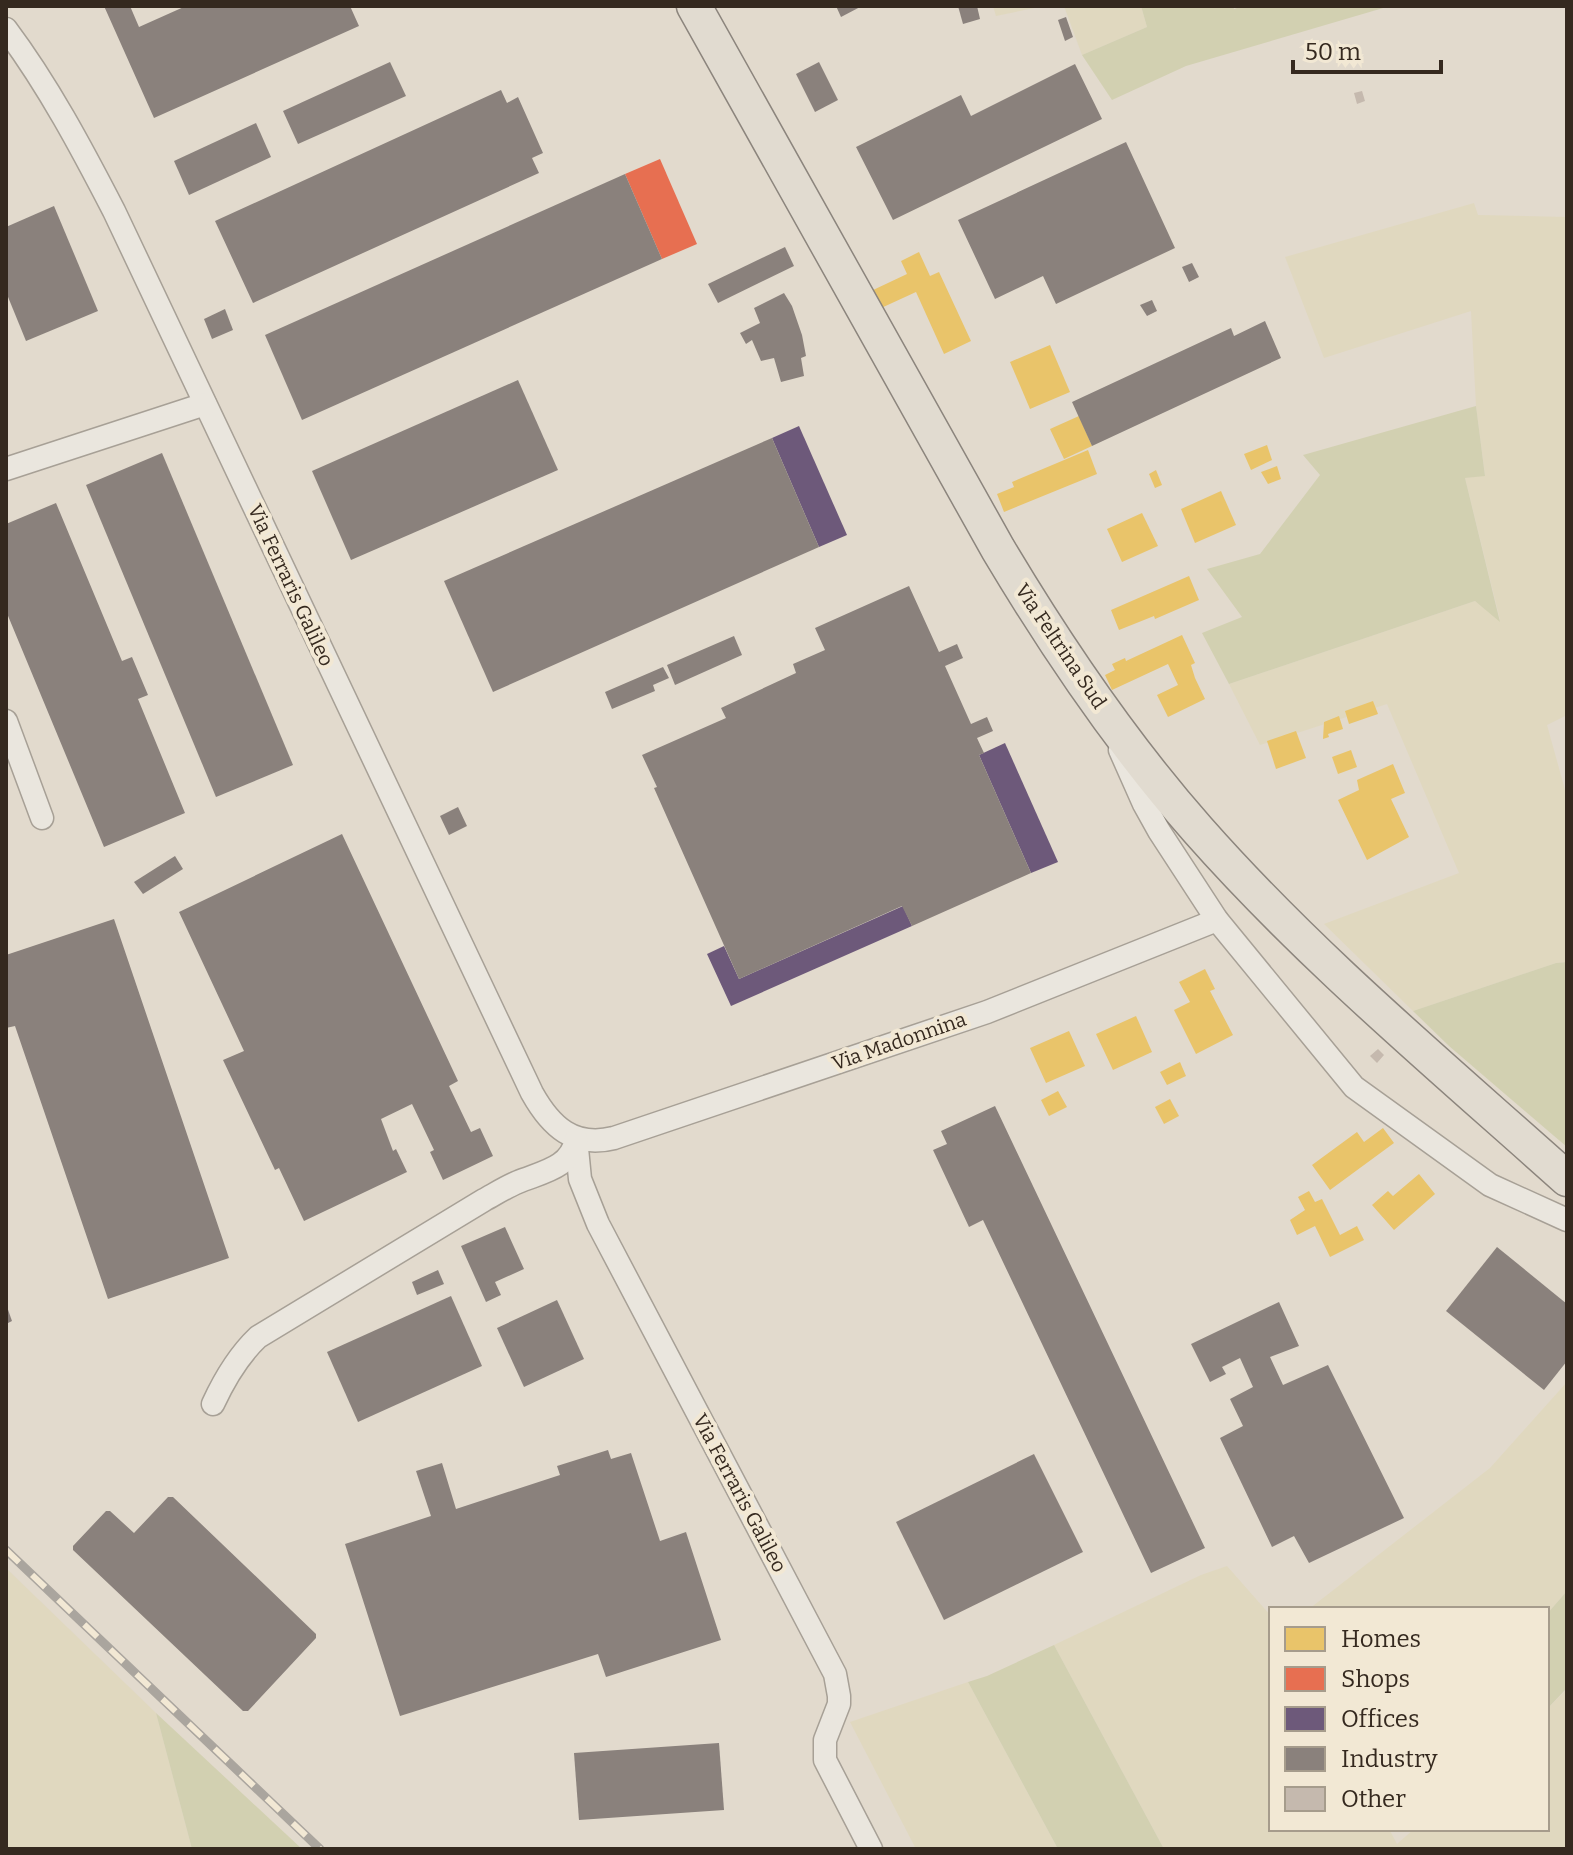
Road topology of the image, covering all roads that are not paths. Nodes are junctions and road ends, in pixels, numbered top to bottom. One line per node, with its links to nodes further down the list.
1 (694, 6): 5 (main road, Via Feltrina Sud)
2 (6, 29): 3 (street, Via Ferraris Galileo)
3 (205, 404): 4 (street); 9 (street, Via Ferraris Galileo)
4 (6, 469)
5 (1104, 712): 8 (street); 10 (main road, Via Feltrina Sud)
6 (6, 721): 7 (street)
7 (42, 818)
8 (1217, 920): 9 (street, Via Madonnina); 11 (street)
9 (576, 1138): 12 (street); 13 (street, Via Ferraris Galileo)
10 (1567, 1179)
11 (1567, 1220)
12 (213, 1404)
13 (871, 1849)

